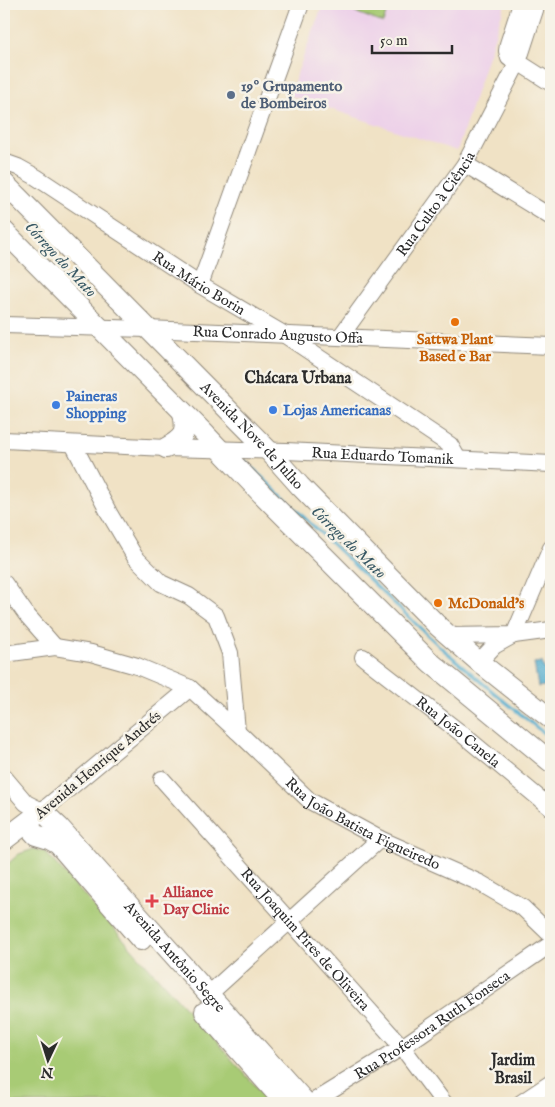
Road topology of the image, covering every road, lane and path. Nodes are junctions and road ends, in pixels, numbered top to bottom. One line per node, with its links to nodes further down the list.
1 (301, 4): 12 (street)
2 (521, 4): 4 (street)
3 (537, 4): 4 (street, Rua Culto à Ciência)
4 (518, 62): 5 (street); 7 (street, Rua Culto à Ciência)
5 (551, 83)
6 (4, 162): 8 (street, Rua Mário Borin)
7 (465, 164): 10 (street); 17 (street, Rua Culto à Ciência)
8 (36, 177): 9 (street); 12 (street, Rua Mário Borin)
9 (10, 189): 15 (main road, Avenida Nove de Julho)
10 (551, 218)
11 (4, 231): 14 (main road)
12 (200, 285): 16 (street, Rua Mário Borin)
13 (4, 326): 14 (street, Rua Conrado Augusto Offa)
14 (99, 327): 15 (street, Rua Conrado Augusto Offa); 19 (main road)
15 (147, 329): 16 (street, Rua Conrado Augusto Offa); 24 (main road, Avenida Nove de Julho)
16 (285, 335): 17 (street, Rua Conrado Augusto Offa); 25 (street, Rua Mário Borin)
17 (340, 337): 18 (street, Rua Conrado Augusto Offa)
18 (551, 346)
19 (183, 412): 22 (main road); 23 (main road)
20 (4, 440): 21 (street, Rua Eduardo Tomanik)
21 (72, 444): 22 (street, Rua Eduardo Tomanik); 38 (street)
22 (166, 448): 23 (street, Rua Eduardo Tomanik)
23 (225, 449): 24 (street, Rua Eduardo Tomanik); 39 (main road)
24 (264, 450): 25 (street, Rua Eduardo Tomanik); 31 (main road, Avenida Nove de Julho)
25 (458, 459): 26 (street, Rua Eduardo Tomanik)
26 (551, 464)
27 (551, 548): 30 (street)
28 (4, 583): 32 (street)
29 (551, 630): 30 (street)
30 (514, 635): 31 (street); 35 (street)
31 (450, 636): 35 (main road, Avenida Nove de Julho)
32 (55, 647): 33 (street); 36 (street)
33 (4, 654)
34 (363, 657): 43 (street, Rua João Canela)
35 (479, 662): 37 (main road, Avenida Nove de Julho)
36 (190, 688): 38 (street, Rua João Batista Figueiredo); 42 (street, Avenida Henrique Andrés)
37 (551, 719)
38 (237, 731): 45 (street, Rua João Batista Figueiredo)
39 (551, 762)
40 (4, 777): 42 (street)
41 (162, 779): 48 (street, Rua Joaquim Pires de Oliveira)
42 (34, 807): 44 (main road, Avenida Henrique Andrés); 51 (main road, Avenida Antônio Segre)
43 (551, 808)
44 (31, 830): 46 (main road, Avenida Henrique Andrés); 47 (main road, Avenida Henrique Andrés); 54 (main road, Avenida Antônio Segre)
45 (380, 839): 48 (street); 49 (street, Rua João Batista Figueiredo)
46 (4, 840)
47 (4, 855)
48 (288, 921): 51 (street); 52 (street, Rua Joaquim Pires de Oliveira)
49 (551, 935)
50 (551, 944): 52 (street, Rua Professora Ruth Fonseca)
51 (208, 995): 55 (main road, Avenida Antônio Segre)
52 (402, 1047): 56 (street, Rua Professora Ruth Fonseca); 57 (street, Rua Joaquim Pires de Oliveira)
53 (551, 1084): 58 (street)
54 (285, 1103)
55 (306, 1103)
56 (311, 1103)
57 (444, 1103)
58 (521, 1103)

